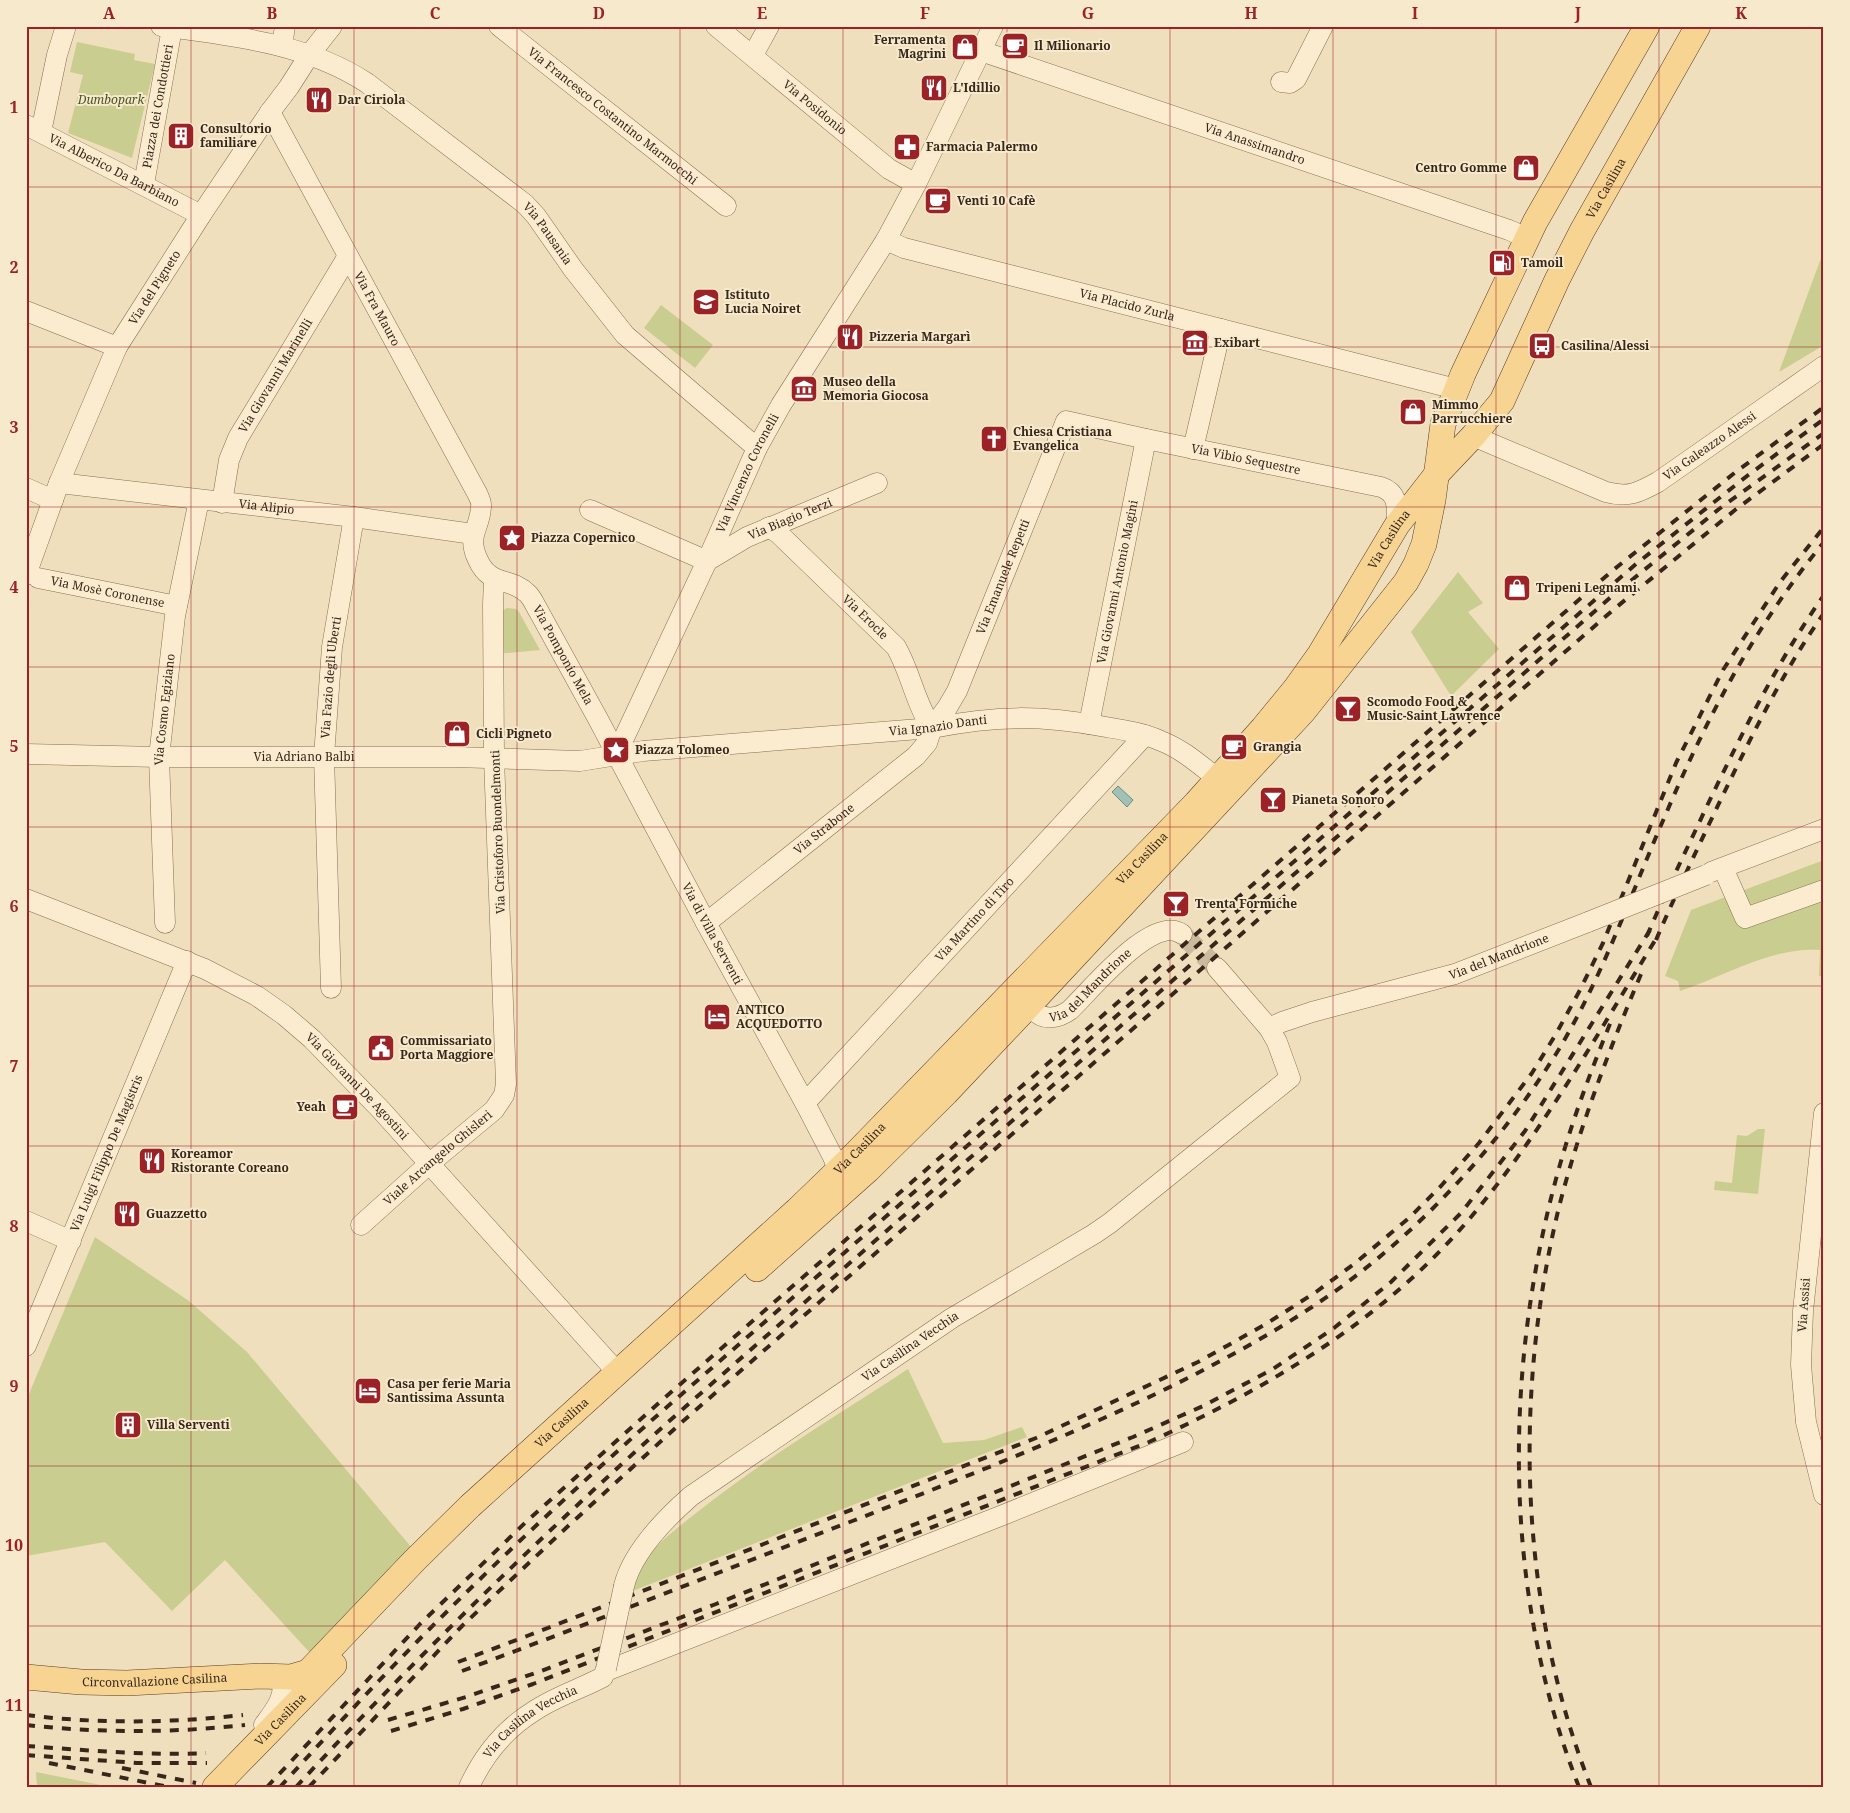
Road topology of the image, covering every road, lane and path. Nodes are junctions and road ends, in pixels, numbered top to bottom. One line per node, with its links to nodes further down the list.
1 (66, 26): 17 (street)
2 (332, 26): 13 (street, Via del Pigneto)
3 (498, 26): 20 (street, Via Francesco Costantino Marmocchi)
4 (716, 26): 14 (street, Via Posidonio)
5 (769, 26): 14 (street)
6 (993, 26): 12 (street, Via Vincenzo Coronelli)
7 (1322, 26): 15 (street)
8 (1647, 26): 22 (main road, Via Casilina)
9 (1698, 26): 31 (main road, Via Casilina)
10 (167, 27): 11 (street, Piazza dei Condottieri); 18 (street, Piazza dei Condottieri)
11 (284, 36): 13 (street, Piazza dei Condottieri)
12 (981, 51): 19 (street, Via Vincenzo Coronelli); 22 (street, Via Anassimandro)
13 (310, 54): 16 (street, Via del Pigneto); 33 (street, Via Pausania)
14 (753, 55): 19 (street, Via Posidonio)
15 (1281, 82)
16 (270, 112): 21 (street, Via del Pigneto); 24 (street, Via Fra Mauro)
17 (34, 128): 18 (street, Via Alberico Da Barbiano)
18 (144, 184): 21 (street, Via Alberico Da Barbiano)
19 (916, 184): 23 (street, Via Vincenzo Coronelli)
20 (726, 206)
21 (201, 214): 27 (street, Via del Pigneto)
22 (1527, 238): 29 (main road, Via Casilina)
23 (886, 240): 26 (street, Via Placido Zurla); 33 (street, Via Vincenzo Coronelli)
24 (348, 256): 40 (street, Via Giovanni Marinelli); 45 (street, Via Fra Mauro)
25 (26, 311): 27 (street)
26 (1221, 329): 29 (street, Via Placido Zurla); 34 (street)
27 (117, 347): 38 (street, Via del Pigneto)
28 (1824, 366): 31 (street, Via Galeazzo Alessi)
29 (1456, 389): 35 (main road, Via Casilina)
30 (1066, 421): 32 (street, Via Vibio Sequestre); 51 (street, Via Emanuele Repetti)
31 (1473, 436): 35 (main road, Via Casilina)
32 (1146, 439): 34 (street, Via Vibio Sequestre); 50 (street, Via Giovanni Antonio Magini)
33 (756, 448): 46 (street, Via Vincenzo Coronelli)
34 (1193, 449): 43 (street, Via Vibio Sequestre)
35 (1436, 475): 43 (main road, Via Casilina); 69 (main road, Via Casilina)
36 (877, 483): 44 (street, Via Biagio Terzi)
37 (26, 488): 38 (street, Via Alipio)
38 (56, 491): 39 (street, Via Alipio); 47 (street, Via del Pigneto)
39 (199, 500): 40 (street, Via Alipio); 49 (street, Via Cosmo Egiziano)
40 (222, 503): 42 (street, Via Alipio)
41 (590, 510): 46 (street)
42 (354, 517): 45 (street, Via Alipio); 55 (street, Via Fazio degli Uberti)
43 (1396, 525): 58 (main road, Via Casilina)
44 (769, 527): 46 (street, Via Biagio Terzi); 51 (street, Via Erocle)
45 (474, 534): 48 (street)
46 (707, 561): 54 (street, Via Vincenzo Coronelli)
47 (32, 577): 49 (street, Via Mosè Coronense)
48 (494, 579): 54 (street, Via Pomponio Mela); 57 (street, Via Cristoforo Buondelmonti)
49 (177, 606): 56 (street, Via Cosmo Egiziano)
50 (1090, 724): 51 (street, Via Ignazio Danti); 52 (street, Via Ignazio Danti)
51 (932, 728): 54 (street, Via Ignazio Danti); 64 (street, Via Strabone)
52 (1145, 735): 58 (street, Via Ignazio Danti); 72 (street, Via Martino di Tiro)
53 (26, 754): 56 (street, Via Adriano Balbi)
54 (616, 755): 57 (street, Via Adriano Balbi); 64 (street, Via di Villa Serventi)
55 (324, 756): 56 (street, Via Adriano Balbi); 57 (street, Via Adriano Balbi); 68 (street, Via Fazio degli Uberti)
56 (159, 757): 63 (street, Via Cosmo Egiziano)
57 (494, 758): 71 (street, Via Cristoforo Buondelmonti)
58 (1218, 779): 75 (main road, Via Casilina)
59 (1824, 829): 60 (street, Via del Mandrione)
60 (1714, 871): 61 (street); 70 (street, Via del Mandrione, bridge)
61 (1824, 890)
62 (26, 899): 66 (street, Via Giovanni De Agostini)
63 (165, 923)
64 (706, 923): 72 (street, Via di Villa Serventi)
65 (1182, 934): 69 (street, Via del Mandrione)
66 (187, 961): 74 (street, Via Giovanni De Agostini); 78 (street, Via Luigi Filippo De Magistris)
67 (1218, 968): 70 (street)
68 (331, 988)
69 (1034, 1000): 87 (main road, Via Casilina)
70 (1269, 1028): 84 (street, Via Casilina Vecchia, bridge)
71 (506, 1084): 74 (street, Viale Arcangelo Ghisleri)
72 (804, 1103): 75 (street, Via di Villa Serventi)
73 (1824, 1113): 79 (street, Via Assisi)
74 (429, 1164): 77 (street, Viale Arcangelo Ghisleri); 81 (street, Via Giovanni De Agostini)
75 (838, 1170): 81 (main road, Via Casilina)
76 (26, 1221): 78 (street)
77 (361, 1225)
78 (71, 1241): 80 (street, Via Luigi Filippo De Magistris)
79 (1816, 1261): 83 (street, Via Assisi)
80 (26, 1346)
81 (617, 1372): 86 (main road, Via Casilina)
82 (1183, 1442): 84 (street, Via Casilina Vecchia)
83 (1824, 1495)
84 (606, 1670): 89 (street, Via Casilina Vecchia)
85 (26, 1677): 86 (main road, Circonvallazione Casilina)
86 (282, 1678): 87 (street, Via Casilina)
87 (234, 1766): 88 (main road, Via Casilina)
88 (215, 1787)
89 (469, 1787)

